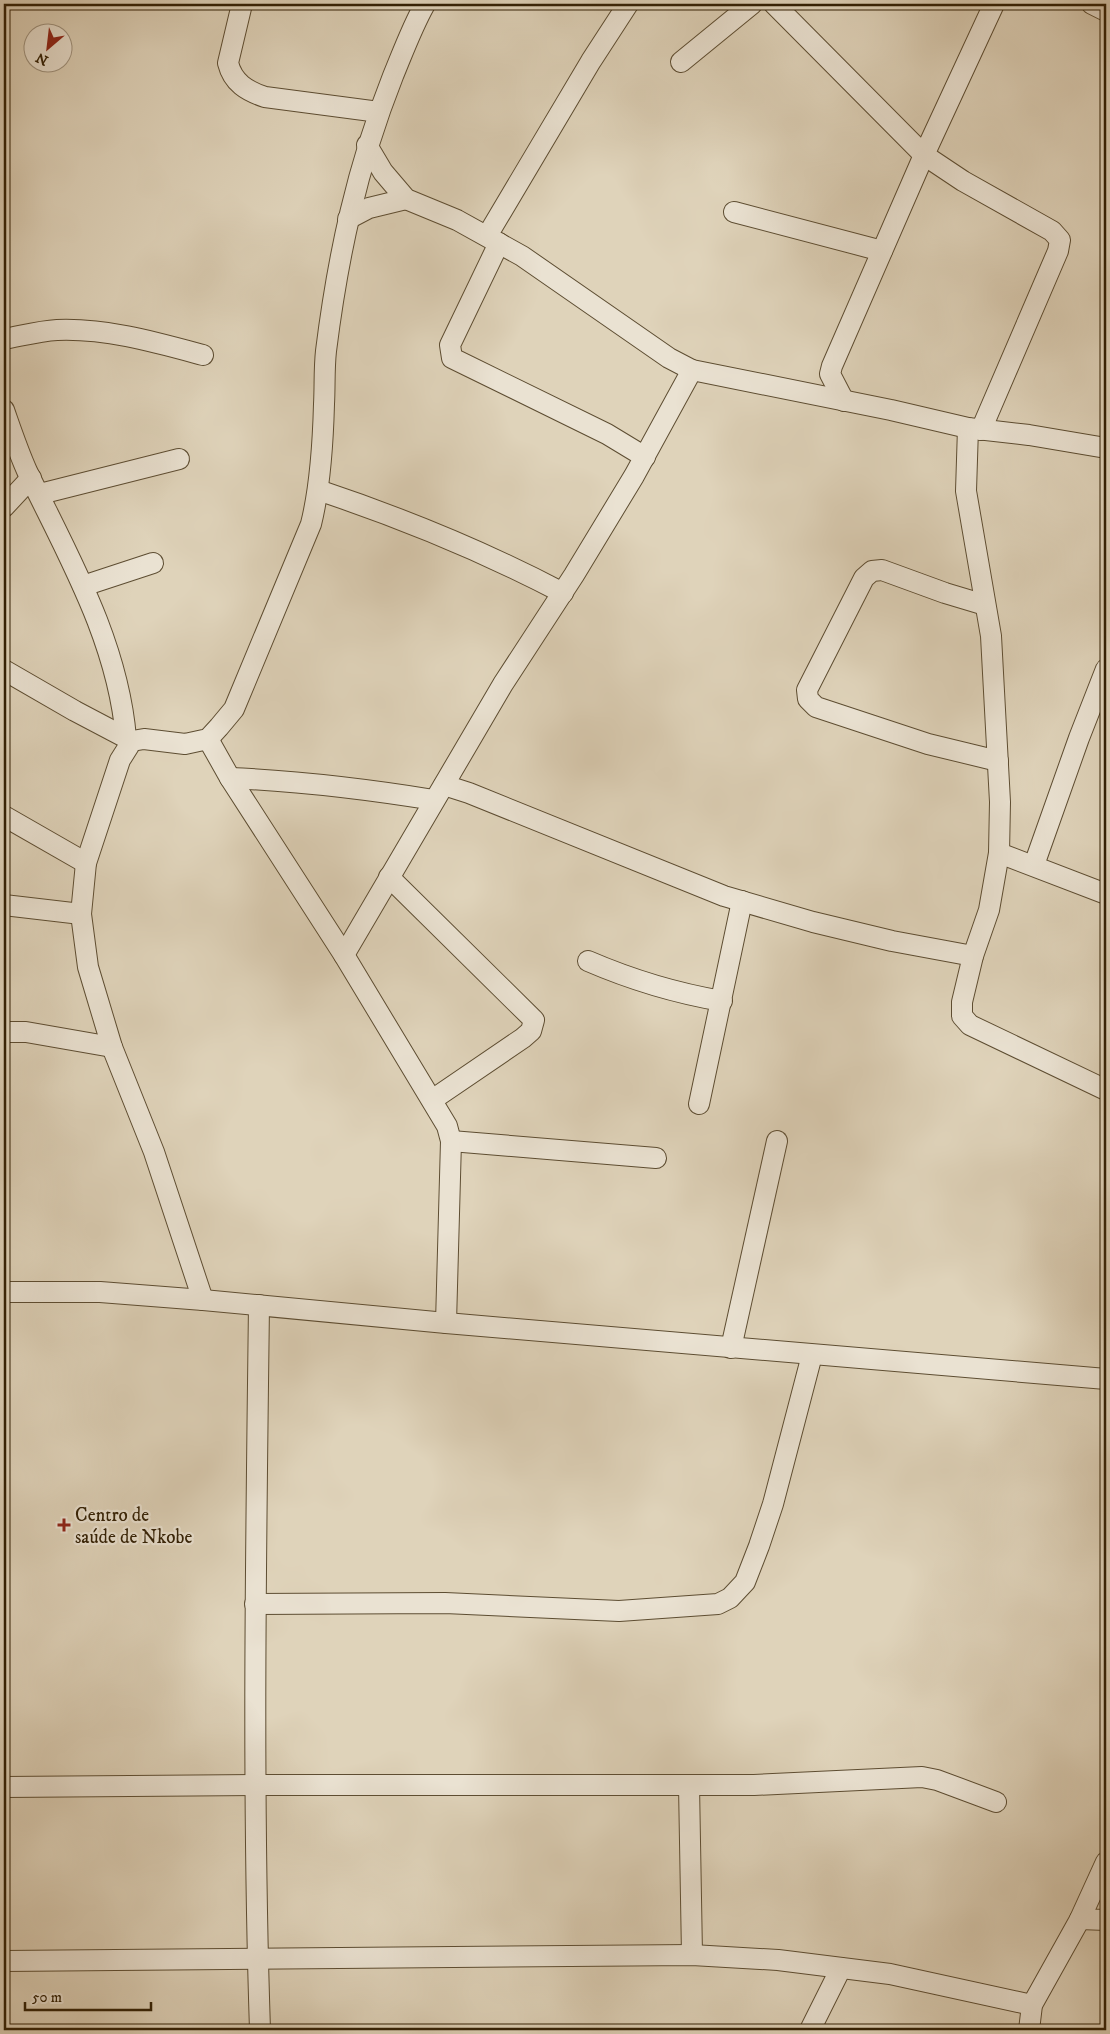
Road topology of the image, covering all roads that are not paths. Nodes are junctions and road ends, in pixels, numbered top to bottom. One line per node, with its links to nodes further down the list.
1 (242, 4): 10 (street)
2 (425, 4): 10 (street)
3 (628, 4): 16 (street)
4 (752, 4): 9 (street)
5 (774, 4): 12 (street)
6 (994, 4): 12 (street)
7 (1092, 4): 8 (street)
8 (1106, 11)
9 (681, 62)
10 (379, 112): 11 (street)
11 (367, 145): 13 (street); 15 (street)
12 (924, 155): 17 (street); 23 (street)
13 (406, 199): 15 (street); 16 (street)
14 (734, 212): 17 (street)
15 (348, 219): 29 (street)
16 (493, 240): 20 (street); 26 (street)
17 (882, 251): 21 (street)
18 (4, 338): 19 (street)
19 (203, 355)
20 (692, 370): 21 (street); 26 (street)
21 (844, 401): 23 (street)
22 (4, 410): 24 (street)
23 (974, 429): 25 (street); 34 (street)
24 (8, 433): 28 (street)
25 (1106, 448)
26 (645, 457): 33 (street)
27 (179, 459): 28 (street)
28 (36, 486): 30 (street); 32 (street)
29 (318, 490): 33 (street); 37 (street)
30 (4, 507)
31 (153, 562): 32 (street)
32 (83, 586): 38 (street)
33 (563, 593): 41 (street)
34 (985, 605): 39 (street); 39 (street)
35 (1106, 669): 45 (street)
36 (4, 670): 38 (street)
37 (208, 738): 38 (street); 40 (street)
38 (129, 739): 44 (street)
39 (998, 761): 43 (street)
40 (230, 778): 41 (street); 51 (street)
41 (439, 793): 46 (street); 48 (street)
42 (4, 816): 44 (street)
43 (1000, 852): 45 (street); 52 (street)
44 (86, 862): 50 (street)
45 (1034, 865): 47 (street)
46 (388, 877): 51 (street); 58 (street)
47 (1106, 894)
48 (742, 901): 52 (street); 54 (street)
49 (4, 905): 50 (street)
50 (81, 914): 56 (street)
51 (344, 955): 58 (street)
52 (974, 956): 57 (street)
53 (588, 961): 54 (street)
54 (722, 1001): 59 (street)
55 (4, 1032): 56 (street)
56 (112, 1047): 64 (street)
57 (1106, 1090)
58 (432, 1100): 61 (street)
59 (699, 1104)
60 (777, 1140): 67 (street)
61 (451, 1141): 62 (street); 66 (street)
62 (656, 1158)
63 (4, 1292): 64 (street)
64 (203, 1300): 65 (street)
65 (258, 1305): 66 (street); 70 (street)
66 (446, 1323): 67 (street)
67 (731, 1348): 68 (street)
68 (812, 1354): 69 (street); 70 (street)
69 (1106, 1379)
70 (255, 1604): 71 (street)
71 (257, 1785): 72 (street); 73 (street); 79 (street)
72 (689, 1785): 74 (street); 78 (street)
73 (4, 1787)
74 (996, 1802)
75 (1106, 1862): 76 (street)
76 (1080, 1919): 77 (street); 82 (street)
77 (1106, 1920)
78 (692, 1955): 79 (street); 81 (street)
79 (258, 1958): 80 (street); 83 (street)
80 (4, 1961)
81 (841, 1968): 82 (street); 84 (street)
82 (1032, 2005): 85 (street)
83 (260, 2030)
84 (810, 2030)
85 (1029, 2030)

